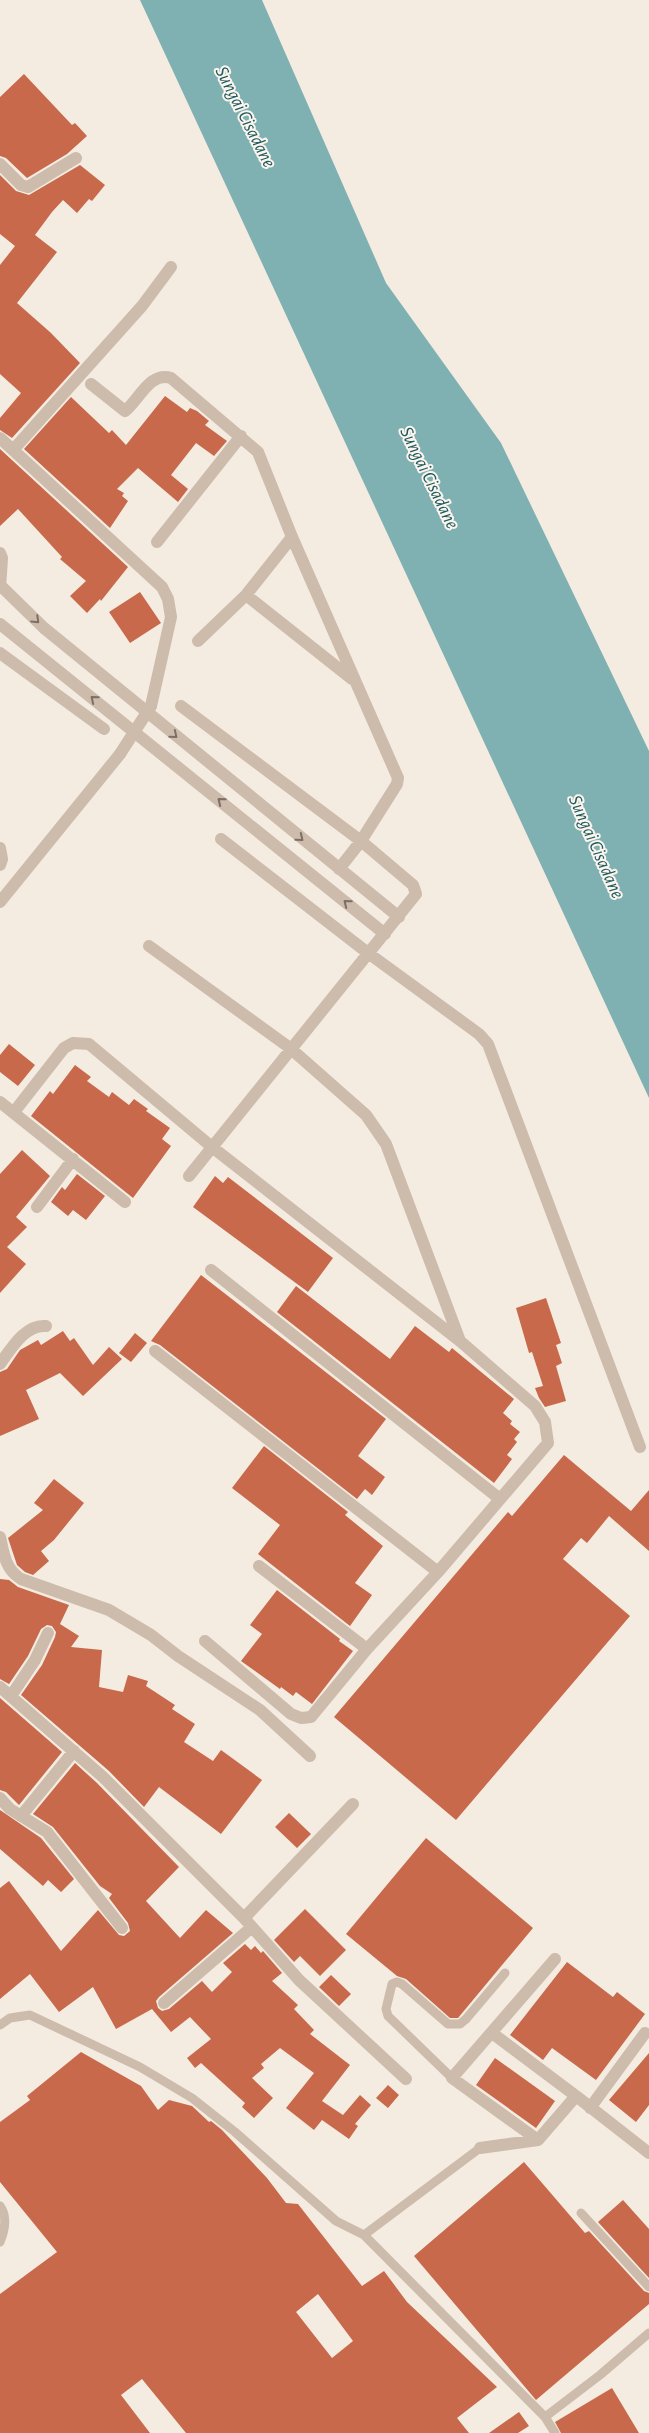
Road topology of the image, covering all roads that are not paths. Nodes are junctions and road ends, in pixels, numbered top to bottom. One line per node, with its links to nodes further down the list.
1 (76, 158): 2 (street)
2 (0, 164)
3 (171, 266): 7 (street)
4 (92, 384): 5 (street)
5 (241, 436): 8 (street); 9 (street)
6 (0, 438): 7 (street)
7 (13, 450): 24 (street, bridge)
8 (292, 537): 12 (street); 16 (street)
9 (157, 542)
10 (0, 552): 11 (street)
11 (0, 587): 23 (street, one-way to 23)
12 (246, 595): 14 (street); 16 (street)
13 (0, 624): 26 (street, one-way to 13)
14 (198, 641)
15 (0, 652): 18 (street)
16 (353, 680): 20 (street)
17 (181, 706): 20 (street)
18 (104, 729)
19 (221, 839): 28 (street)
20 (361, 841): 23 (street); 25 (street)
21 (0, 848): 22 (street)
22 (0, 865)
23 (339, 869): 25 (street)
24 (0, 902)
25 (399, 917): 26 (street)
26 (385, 934): 28 (street)
27 (148, 946): 29 (street)
28 (368, 953): 29 (street); 42 (street)
29 (290, 1048): 32 (street); 39 (street)
30 (0, 1102): 31 (street)
31 (14, 1112): 32 (street); 33 (street)
32 (212, 1147): 34 (street); 39 (street)
33 (73, 1159): 35 (street); 36 (street)
34 (189, 1176)
35 (125, 1202)
36 (37, 1207)
37 (211, 1270): 43 (street)
38 (46, 1326): 41 (street)
39 (460, 1341): 43 (street)
40 (155, 1351): 46 (street)
41 (0, 1364)
42 (640, 1447)
43 (500, 1499): 46 (street)
44 (0, 1537): 53 (street)
45 (259, 1566): 49 (street)
46 (438, 1572): 49 (street)
47 (48, 1633): 51 (street)
48 (205, 1641): 49 (street)
49 (367, 1649)
50 (0, 1687): 51 (street)
51 (11, 1696): 52 (street)
52 (74, 1751): 56 (street); 57 (street)
53 (310, 1756)
54 (0, 1798): 56 (street)
55 (353, 1804): 57 (street)
56 (21, 1816): 58 (street)
57 (248, 1923): 61 (street); 66 (street)
58 (122, 1928)
59 (555, 1958): 63 (street)
60 (505, 1973): 65 (lane)
61 (164, 2003)
62 (0, 2025): 74 (lane)
63 (492, 2033): 65 (street); 67 (street)
64 (645, 2033): 68 (street)
65 (452, 2078): 69 (street)
66 (406, 2079)
67 (576, 2096): 68 (street); 69 (street)
68 (590, 2108): 71 (street)
69 (538, 2140): 70 (street)
70 (480, 2148): 74 (lane)
71 (649, 2153)
72 (0, 2206): 75 (lane)
73 (581, 2213): 76 (lane)
74 (364, 2235): 78 (lane)
75 (0, 2242)
76 (649, 2287)
77 (649, 2333): 78 (lane)
78 (545, 2417): 79 (lane)
79 (555, 2433)

